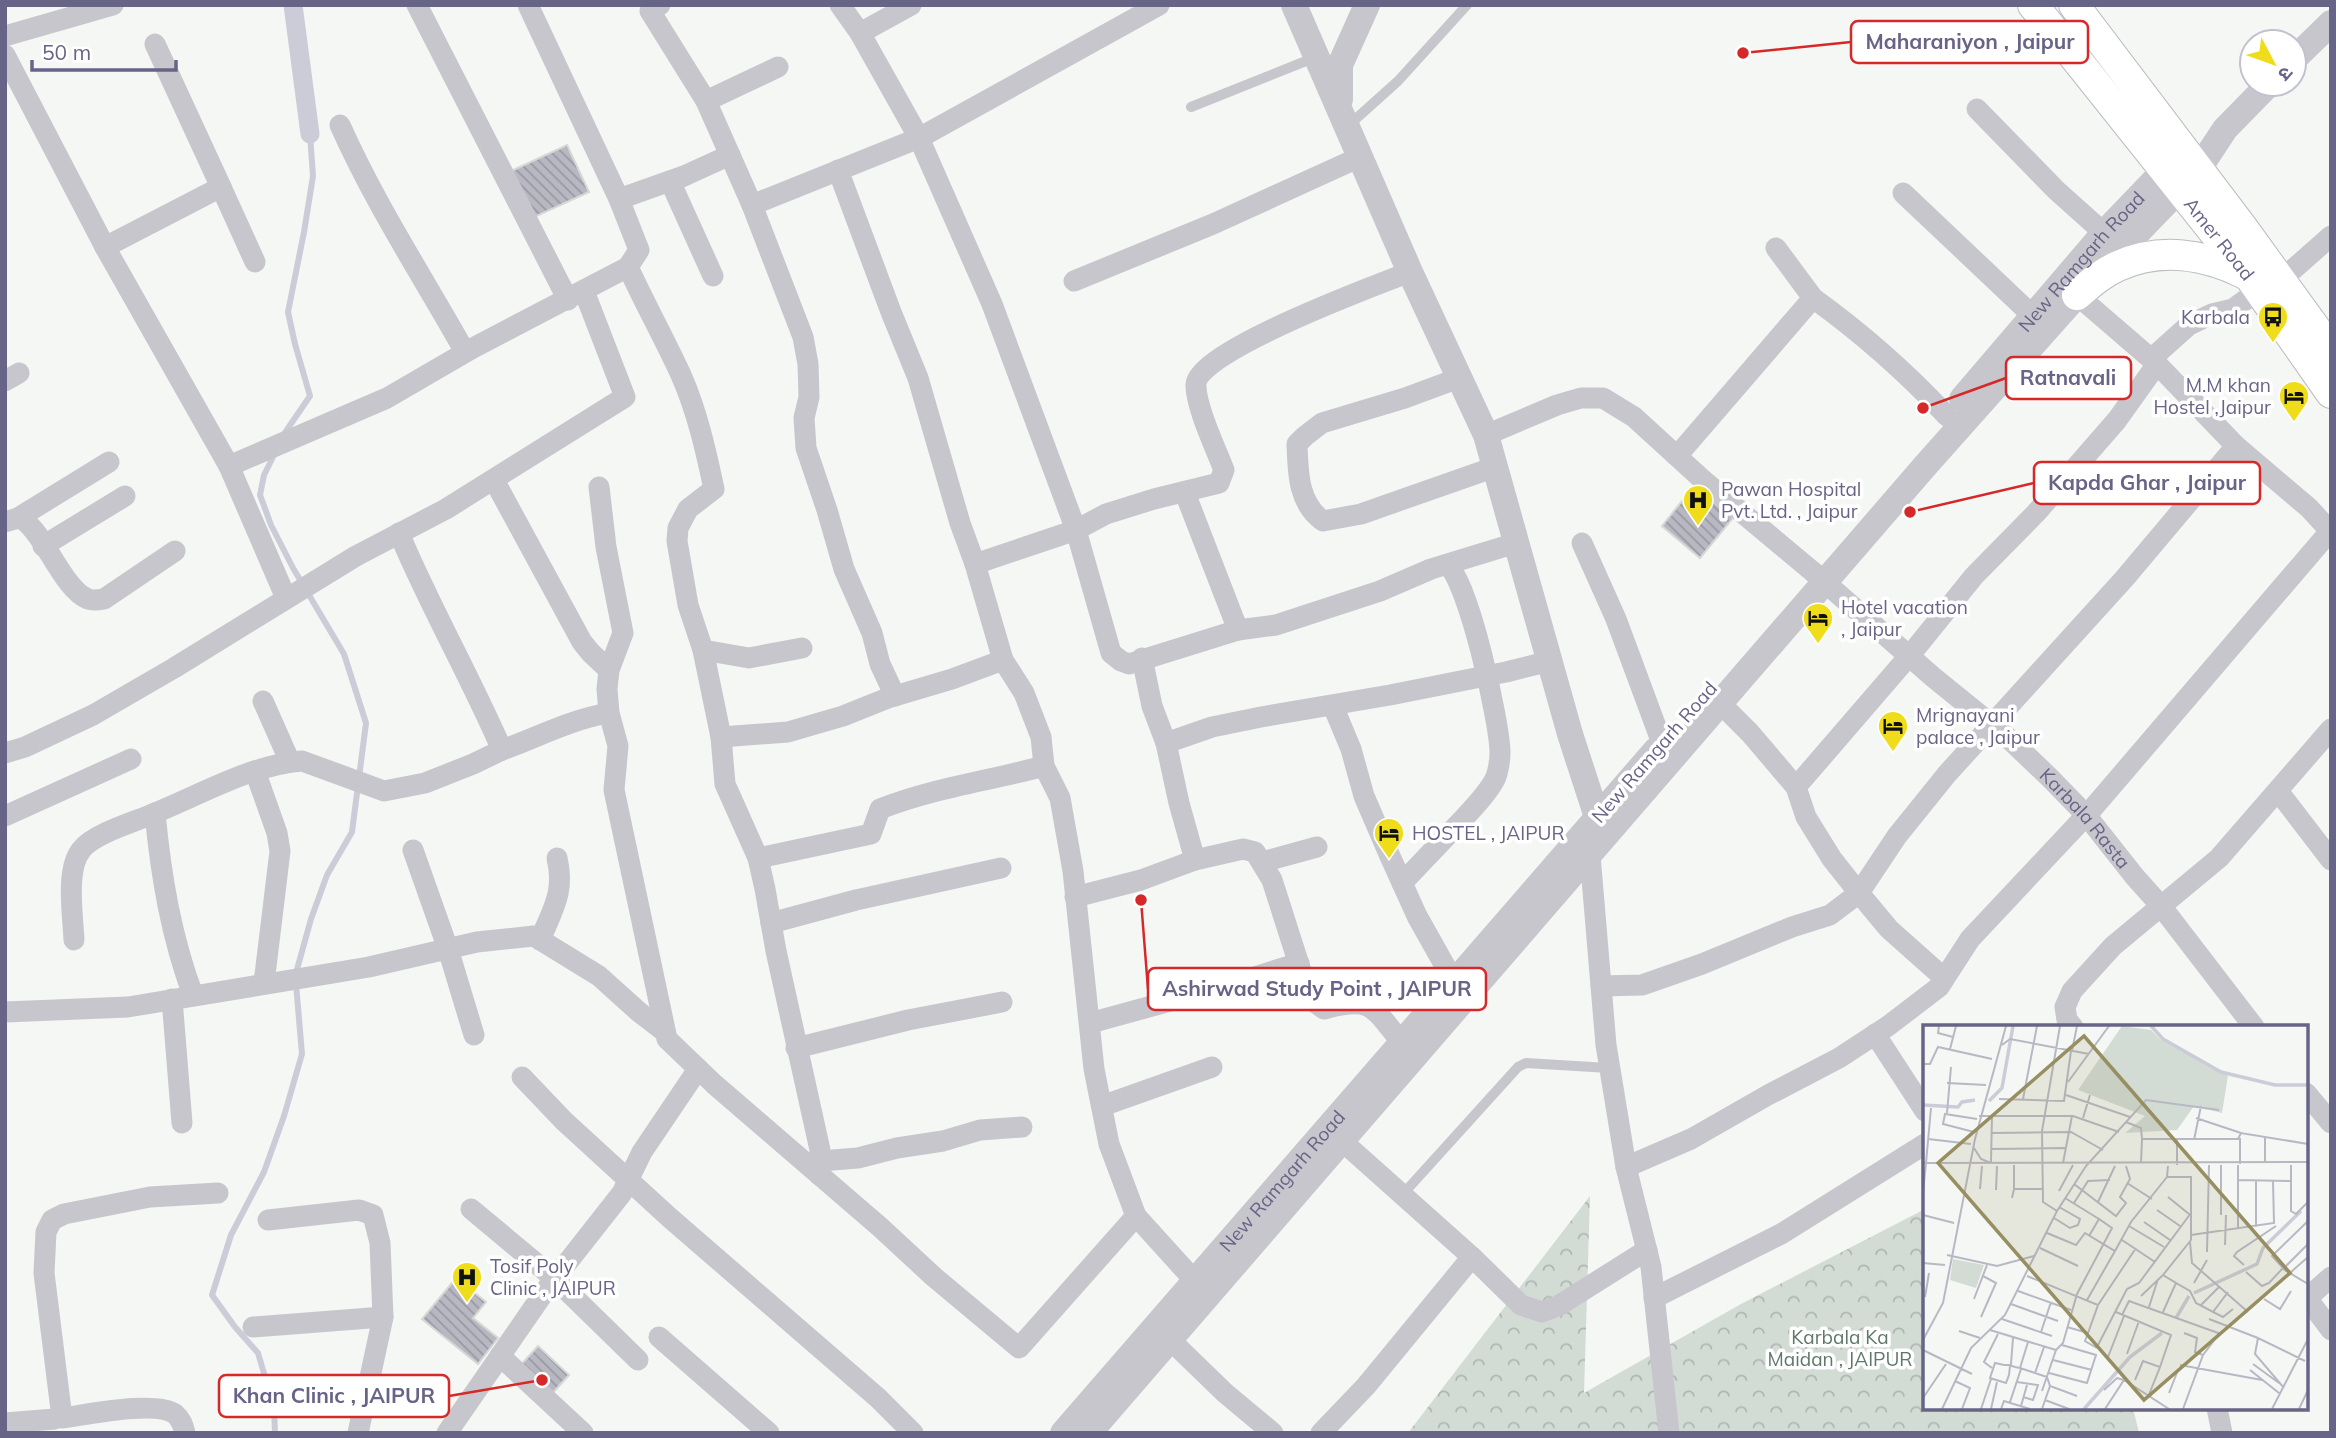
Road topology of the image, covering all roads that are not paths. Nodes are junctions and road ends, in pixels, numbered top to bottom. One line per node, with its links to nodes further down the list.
1 (113, 5): 15 (street)
2 (417, 5): 47 (street)
3 (528, 5): 35 (street)
4 (840, 5): 14 (street)
5 (911, 5): 14 (street)
6 (1159, 5): 27 (street)
7 (1294, 5): 19 (street)
8 (1367, 5): 25 (street)
9 (1467, 5): 25 (lane)
10 (2033, 5): 31 (main road)
11 (2074, 5): 31 (main road)
12 (652, 7): 22 (street)
13 (2331, 23): 17 (street)
14 (860, 33): 27 (street)
15 (5, 36)
16 (155, 44): 33 (street)
17 (2308, 45)
18 (5, 55): 39 (street)
19 (1316, 57): 23 (lane); 25 (street)
20 (778, 67): 22 (street)
21 (2255, 98): 31 (street)
22 (706, 101): 28 (street)
23 (1191, 107)
24 (1977, 109): 37 (street)
25 (1344, 119): 29 (street)
26 (340, 125): 52 (street)
27 (919, 138): 30 (street); 68 (street)
28 (730, 155): 32 (street); 36 (street)
29 (1360, 157): 43 (street); 45 (street)
30 (838, 170): 36 (street); 75 (street)
31 (2181, 170): 37 (street, New Ramgarh Road); 46 (main road); 48 (street, New Ramgarh Road)
32 (670, 181): 35 (street); 44 (street)
33 (221, 187): 39 (street); 41 (street)
34 (1903, 193): 50 (street)
35 (620, 200): 42 (street)
36 (752, 205): 88 (street)
37 (2104, 233): 50 (street, New Ramgarh Road)
38 (2331, 236): 46 (street)
39 (105, 247): 61 (street)
40 (1776, 248): 49 (street)
41 (255, 262)
42 (628, 267): 47 (street); 81 (street)
43 (1410, 272): 54 (street); 65 (street)
44 (713, 275)
45 (1074, 281)
46 (2263, 282): 48 (main road); 51 (main road); 53 (street); 55 (main road, Amer Road)
47 (576, 295): 52 (street); 63 (street)
48 (2077, 295): 53 (street); 77 (street, New Ramgarh Road)
49 (1813, 298): 56 (street); 59 (street)
50 (2032, 316): 56 (street, New Ramgarh Road)
51 (2331, 350)
52 (465, 352): 61 (street)
53 (2154, 362): 58 (street); 82 (street)
54 (1459, 378): 57 (street); 62 (street)
55 (2331, 393)
56 (1947, 416): 77 (street, New Ramgarh Road)
57 (1486, 435): 59 (street, Karbala Rasta); 62 (street)
58 (2236, 446): 69 (street); 93 (street)
59 (1677, 456): 77 (street, Karbala Rasta)
60 (109, 462): 67 (street)
61 (229, 466): 78 (street)
62 (1495, 467): 71 (street)
63 (494, 480): 70 (street); 86 (street)
64 (598, 487): 86 (street)
65 (1185, 493): 68 (street); 79 (street)
66 (125, 496): 73 (street)
67 (11, 520): 73 (street)
68 (1076, 530): 75 (street); 83 (street)
69 (2331, 530): 107 (street)
70 (399, 533): 78 (street); 98 (street)
71 (1517, 543): 76 (street); 85 (street)
72 (1581, 543): 97 (street)
73 (43, 546): 74 (street)
74 (175, 551)
75 (975, 564): 84 (street)
76 (1447, 565): 79 (street); 87 (street)
77 (1818, 577): 82 (street, Karbala Rasta); 90 (street, New Ramgarh Road); 97 (street, New Ramgarh Road)
78 (296, 592): 99 (street)
79 (1238, 630): 83 (street)
80 (802, 648): 81 (street)
81 (703, 650): 95 (street)
82 (1909, 656): 93 (street, Karbala Rasta); 104 (street)
83 (1142, 659): 96 (street)
84 (1003, 660): 88 (street); 102 (street)
85 (1550, 661): 87 (street); 109 (street)
86 (609, 670): 92 (street)
87 (1488, 676): 91 (street); 119 (street)
88 (895, 696): 95 (street)
89 (263, 701): 101 (street)
90 (1720, 703): 104 (street); 112 (street, New Ramgarh Road)
91 (1333, 706): 96 (street); 119 (street)
92 (609, 713): 98 (street); 138 (street)
93 (1993, 725): 107 (street, Karbala Rasta); 120 (street)
94 (2331, 729): 105 (street)
95 (721, 737): 114 (street)
96 (1166, 743): 115 (street)
97 (1662, 743): 109 (street, New Ramgarh Road)
98 (502, 750): 101 (street)
99 (5, 752)
100 (131, 759): 108 (street)
101 (290, 762): 103 (street)
102 (1044, 766): 114 (street); 121 (street)
103 (255, 771): 106 (street); 129 (street)
104 (1796, 787): 120 (street)
105 (2277, 790): 116 (street); 122 (street)
106 (155, 813): 124 (street); 132 (street)
107 (2086, 815): 122 (street, Karbala Rasta); 128 (street)
108 (5, 816)
109 (1597, 817): 112 (street); 130 (street, New Ramgarh Road)
110 (1317, 847): 117 (street)
111 (413, 850): 126 (street)
112 (1590, 855): 131 (street); 153 (street, New Ramgarh Road)
113 (557, 858): 125 (street)
114 (758, 858): 123 (street)
115 (1195, 860): 117 (street); 121 (street)
116 (2331, 860)
117 (1262, 862): 127 (street)
118 (1001, 869): 123 (street)
119 (1402, 883): 130 (street)
120 (1859, 893): 128 (street); 131 (street)
121 (1075, 897): 135 (street)
122 (2161, 905): 136 (street); 137 (street, Karbala Rasta)
123 (771, 923): 142 (street)
124 (74, 940)
125 (540, 940): 126 (street); 138 (street)
126 (448, 949): 129 (street); 140 (street)
127 (1299, 963): 135 (street); 141 (street)
128 (1944, 978): 139 (street)
129 (269, 982): 132 (street)
130 (1454, 982): 141 (street, New Ramgarh Road)
131 (1601, 986): 144 (street)
132 (182, 997): 134 (street); 151 (street)
133 (1002, 1002): 142 (street)
134 (5, 1012)
135 (1090, 1023): 148 (street)
136 (2071, 1025)
137 (2252, 1025)
138 (665, 1032): 145 (street)
139 (1875, 1034): 149 (street); 155 (street)
140 (474, 1035)
141 (1401, 1042): 166 (street, New Ramgarh Road)
142 (796, 1048): 156 (street)
143 (1212, 1067): 148 (street)
144 (1609, 1068): 155 (street); 159 (lane)
145 (698, 1069): 156 (street); 157 (street)
146 (522, 1077): 157 (street)
147 (2308, 1095): 150 (street)
148 (1102, 1106): 161 (street)
149 (1923, 1108)
150 (2331, 1123)
151 (182, 1124)
152 (1021, 1127): 156 (street)
153 (1342, 1141): 159 (street); 172 (street, New Ramgarh Road)
154 (1923, 1145): 168 (street)
155 (1626, 1167): 163 (street)
156 (820, 1168): 161 (street)
157 (628, 1178): 165 (street); 186 (street)
158 (218, 1193): 180 (street)
159 (1403, 1194): 164 (street)
160 (471, 1209): 165 (street)
161 (1136, 1216): 166 (street)
162 (268, 1220): 169 (street)
163 (1647, 1250): 164 (street); 168 (street)
164 (1472, 1257): 190 (street)
165 (555, 1279): 174 (street); 175 (street)
166 (1194, 1280): 172 (street, New Ramgarh Road)
167 (2313, 1289): 171 (street)
168 (1654, 1298): 191 (street)
169 (383, 1317): 170 (street); 177 (street)
170 (253, 1327)
171 (2331, 1331)
172 (1162, 1333): 187 (street, New Ramgarh Road); 188 (street, New Ramgarh Road); 189 (street)
173 (659, 1337): 185 (street)
174 (500, 1356): 183 (street); 184 (street)
175 (638, 1360)
176 (283, 1387): 177 (street)
177 (368, 1387): 182 (street)
178 (2217, 1410): 192 (street)
179 (5, 1423): 180 (street)
180 (58, 1423): 181 (street)
181 (185, 1433)
182 (358, 1433)
183 (447, 1433)
184 (583, 1433)
185 (769, 1433)
186 (913, 1433)
187 (1063, 1433)
188 (1089, 1433)
189 (1273, 1433)
190 (1321, 1433)
191 (1669, 1433)
192 (2222, 1433)

